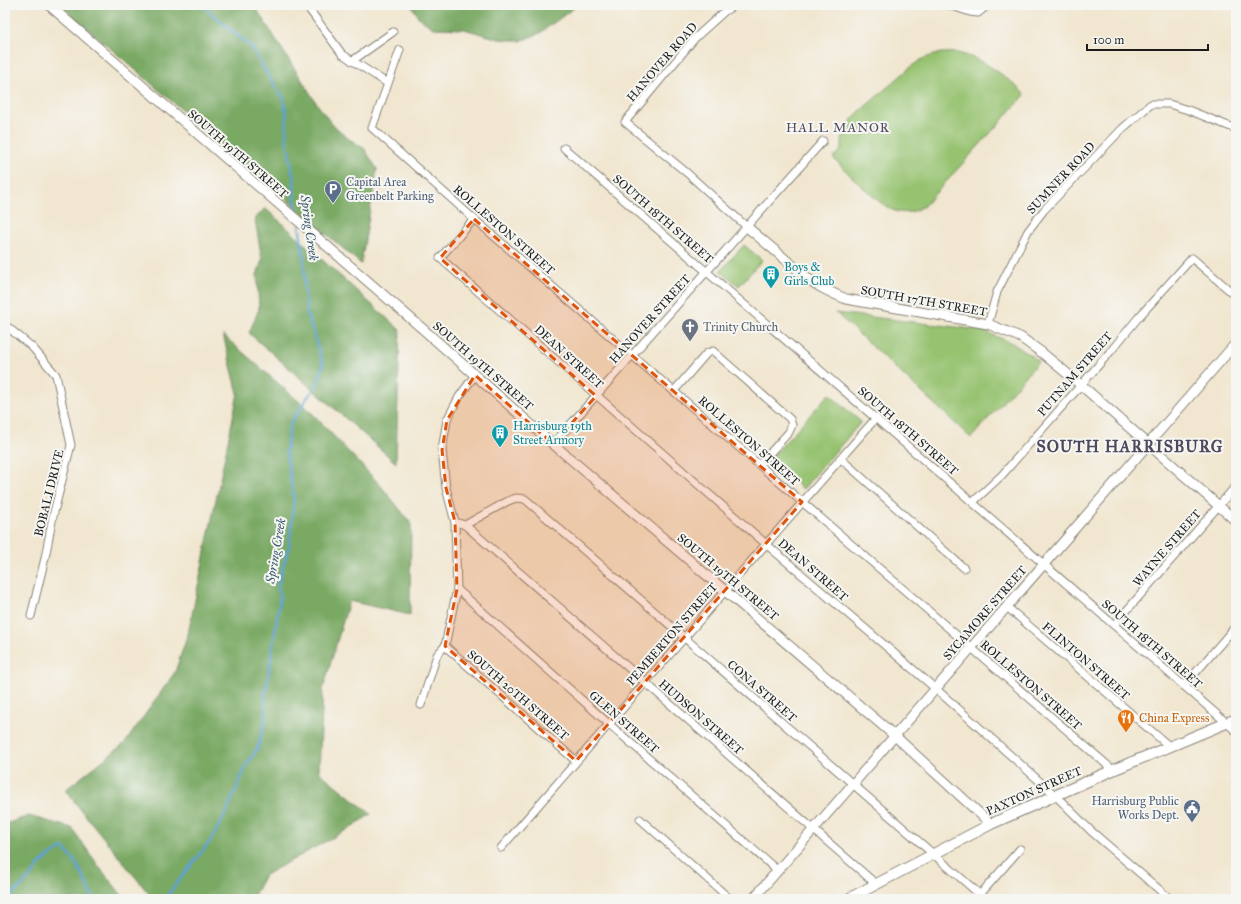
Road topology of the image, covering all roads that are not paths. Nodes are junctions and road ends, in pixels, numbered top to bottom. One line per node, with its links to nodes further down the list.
1 (49, 5): 22 (street, SOUTH 19TH STREET)
2 (306, 5): 8 (street)
3 (735, 5): 10 (street, HANOVER ROAD)
4 (949, 5): 5 (street)
5 (988, 5)
6 (393, 32): 8 (street)
7 (400, 50): 9 (street)
8 (352, 61): 9 (street)
9 (388, 83): 14 (street, ROLLESTON STREET)
10 (625, 122): 15 (street, SOUTH 17TH STREET)
11 (1236, 129): 18 (street, SUMNER ROAD)
12 (823, 141): 15 (street, HANOVER STREET)
13 (564, 148): 16 (street, SOUTH 18TH STREET)
14 (474, 219): 21 (street, ROLLESTON STREET); 25 (street, DEAN STREET)
15 (746, 227): 16 (street, HANOVER STREET); 18 (street, SOUTH 17TH STREET)
16 (708, 271): 21 (street, HANOVER STREET); 26 (street, SOUTH 18TH STREET)
17 (1236, 296): 23 (street, PUTNAM STREET)
18 (988, 324): 23 (street, SOUTH 17TH STREET)
19 (5, 325): 44 (street, BOBALI DRIVE)
20 (1236, 344): 28 (street, SYCAMORE STREET)
21 (633, 355): 24 (street, ROLLESTON STREET); 25 (street, HANOVER STREET)
22 (475, 375): 27 (street, SOUTH 19TH STREET); 36 (street)
23 (1081, 385): 28 (street, SOUTH 17TH STREET); 33 (street, PUTNAM STREET)
24 (674, 391): 30 (street, ROLLESTON STREET); 30 (street)
25 (596, 396): 27 (street, HANOVER STREET); 38 (street, DEAN STREET)
26 (876, 418): 29 (street, PEMBERTON STREET); 33 (street, SOUTH 18TH STREET)
27 (553, 444): 42 (street, SOUTH 19TH STREET)
28 (1149, 444): 34 (street, SOUTH 17TH STREET); 39 (street, SYCAMORE STREET)
29 (840, 458): 32 (street, PEMBERTON STREET); 40 (street)
30 (760, 464): 32 (street, ROLLESTON STREET)
31 (1236, 486): 34 (street, WAYNE STREET)
32 (802, 502): 38 (street, PEMBERTON STREET); 49 (street, ROLLESTON STREET)
33 (973, 502): 39 (street, SOUTH 18TH STREET)
34 (1218, 506): 35 (street, SOUTH 17TH STREET); 45 (street, WAYNE STREET)
35 (1236, 521)
36 (455, 522): 37 (street, HUDSON STREET); 41 (street)
37 (465, 525): 47 (street, CONA STREET); 50 (street, HUDSON STREET)
38 (766, 544): 42 (street, PEMBERTON STREET); 52 (street, DEAN STREET)
39 (1044, 564): 43 (street, SYCAMORE STREET); 45 (street, SOUTH 18TH STREET)
40 (964, 568)
41 (456, 589): 48 (street); 55 (street, GLEN STREET)
42 (725, 590): 47 (street, PEMBERTON STREET); 57 (street, SOUTH 19TH STREET)
43 (1007, 607): 49 (street, SYCAMORE STREET); 58 (street, FLINTON STREET)
44 (30, 616)
45 (1114, 625): 51 (street, SOUTH 18TH STREET)
46 (1236, 626): 51 (street)
47 (684, 638): 50 (street, PEMBERTON STREET); 61 (street, CONA STREET)
48 (445, 646): 53 (street); 59 (street, SOUTH 20TH STREET)
49 (971, 648): 52 (street, SYCAMORE STREET); 60 (street, ROLLESTON STREET)
50 (645, 682): 55 (street, PEMBERTON STREET); 65 (street, HUDSON STREET)
51 (1184, 686): 54 (street, SOUTH 18TH STREET)
52 (936, 689): 57 (street, SYCAMORE STREET); 62 (street, DEAN STREET)
53 (422, 705)
54 (1231, 721): 56 (street, SOUTH 18TH STREET); 58 (main road, PAXTON STREET)
55 (609, 724): 59 (street, PEMBERTON STREET); 69 (street, GLEN STREET)
56 (1236, 731)
57 (895, 736): 61 (street, SYCAMORE STREET); 64 (street, SOUTH 19TH STREET)
58 (1170, 747): 60 (main road, PAXTON STREET)
59 (576, 761): 66 (street, PEMBERTON STREET)
60 (1113, 770): 62 (main road, PAXTON STREET)
61 (853, 784): 65 (street, SYCAMORE STREET); 68 (street, CONA STREET)
62 (1055, 795): 64 (main road, PAXTON STREET); 75 (street, DEAN STREET)
63 (640, 819): 72 (street)
64 (991, 824): 68 (main road, PAXTON STREET)
65 (814, 829): 69 (street, SYCAMORE STREET); 70 (street, HUDSON STREET)
66 (501, 848)
67 (1020, 849): 71 (street)
68 (933, 854): 70 (main road, PAXTON STREET); 71 (street, CONA STREET)
69 (778, 871): 73 (street, SYCAMORE STREET)
70 (876, 884): 74 (main road, PAXTON STREET)
71 (980, 898)
72 (730, 899)
73 (753, 899)
74 (848, 899)
75 (1170, 899)

